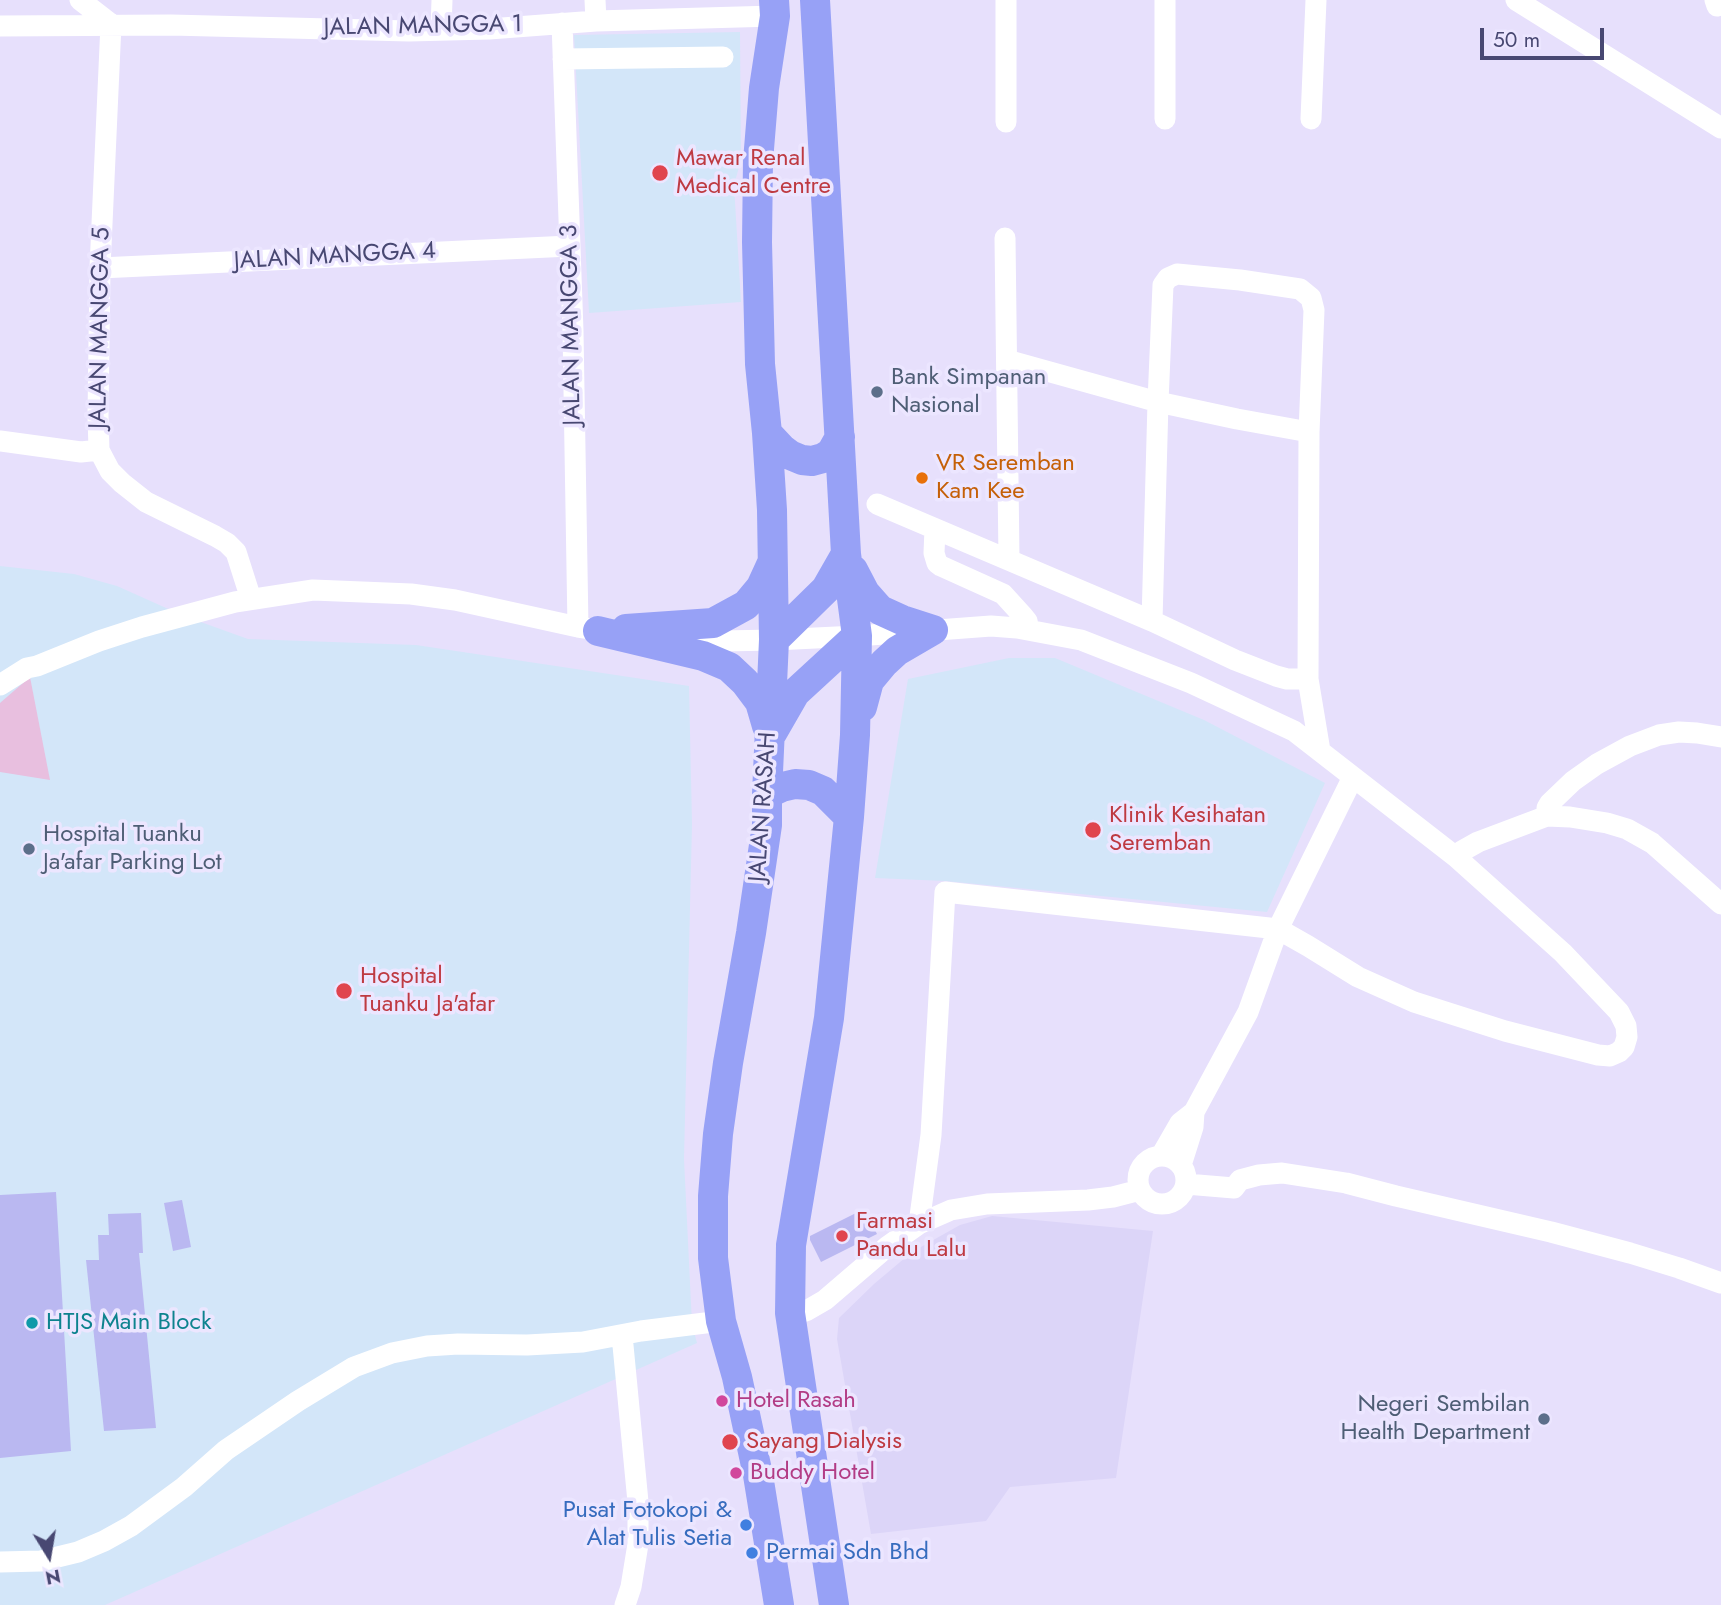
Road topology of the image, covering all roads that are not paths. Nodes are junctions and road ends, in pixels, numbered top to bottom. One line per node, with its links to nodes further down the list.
1 (80, 0): 11 (street)
2 (442, 0): 13 (street)
3 (815, 0): 27 (highway)
4 (1006, 0): 18 (street)
5 (1165, 0): 16 (street)
6 (1316, 0): 17 (street)
7 (1516, 0): 19 (street)
8 (774, 8): 9 (street, JALAN MANGGA 1); 26 (highway, JALAN RASAH)
9 (596, 11): 10 (street, JALAN MANGGA 1)
10 (562, 23): 13 (street, JALAN MANGGA 1); 15 (street, JALAN MANGGA 3)
11 (111, 24): 12 (street, JALAN MANGGA 1); 13 (street, JALAN MANGGA 1); 22 (street, JALAN MANGGA 5)
12 (0, 26)
13 (441, 30)
14 (723, 57): 15 (street)
15 (563, 60): 21 (street, JALAN MANGGA 3)
16 (1164, 119)
17 (1311, 119)
18 (1006, 122)
19 (1721, 128)
20 (1005, 238): 23 (street)
21 (570, 246): 22 (street, JALAN MANGGA 4); 37 (street, JALAN MANGGA 3)
22 (100, 268): 29 (street, JALAN MANGGA 5)
23 (1007, 360): 24 (street); 33 (street)
24 (1158, 402): 25 (street); 25 (street); 36 (street)
25 (1309, 432): 43 (street)
26 (767, 433): 27 (highway); 34 (highway, JALAN RASAH)
27 (840, 437): 32 (highway)
28 (0, 441): 29 (street)
29 (99, 450): 35 (street, JALAN MANGGA 5)
30 (877, 504): 31 (street)
31 (935, 529): 33 (street); 39 (street)
32 (846, 554): 38 (highway); 40 (highway); 41 (highway)
33 (1009, 560): 36 (street)
34 (773, 561): 37 (highway); 41 (highway, JALAN RASAH)
35 (251, 598): 37 (street); 42 (street)
36 (1152, 621): 43 (street)
37 (588, 629): 41 (street); 47 (highway)
38 (933, 630): 39 (street); 40 (street); 46 (highway)
39 (1029, 630): 49 (street)
40 (857, 636): 41 (street); 46 (highway); 47 (highway)
41 (775, 640): 47 (highway, JALAN RASAH)
42 (37, 666): 44 (street); 45 (street)
43 (1308, 679): 49 (street)
44 (0, 685)
45 (0, 701)
46 (855, 735): 53 (highway)
47 (770, 736): 51 (highway, JALAN RASAH)
48 (1721, 737): 52 (street)
49 (1320, 751): 50 (street)
50 (1353, 777): 54 (street); 56 (street)
51 (767, 794): 53 (highway); 64 (highway, JALAN RASAH)
52 (1547, 816): 54 (street); 55 (street)
53 (849, 817): 63 (highway)
54 (1456, 857): 56 (street)
55 (1721, 904)
56 (1278, 929): 57 (street); 61 (street)
57 (1194, 1112): 58 (street); 59 (street)
58 (1161, 1156): 59 (street); 60 (street)
59 (1183, 1175): 60 (street); 62 (street)
60 (1140, 1191): 61 (street)
61 (919, 1224): 63 (street)
62 (1721, 1283)
63 (790, 1313): 69 (highway)
64 (721, 1321): 65 (street); 68 (highway, JALAN RASAH)
65 (622, 1335): 66 (street); 67 (street)
66 (0, 1562)
67 (625, 1605)
68 (779, 1605)
69 (834, 1605)

